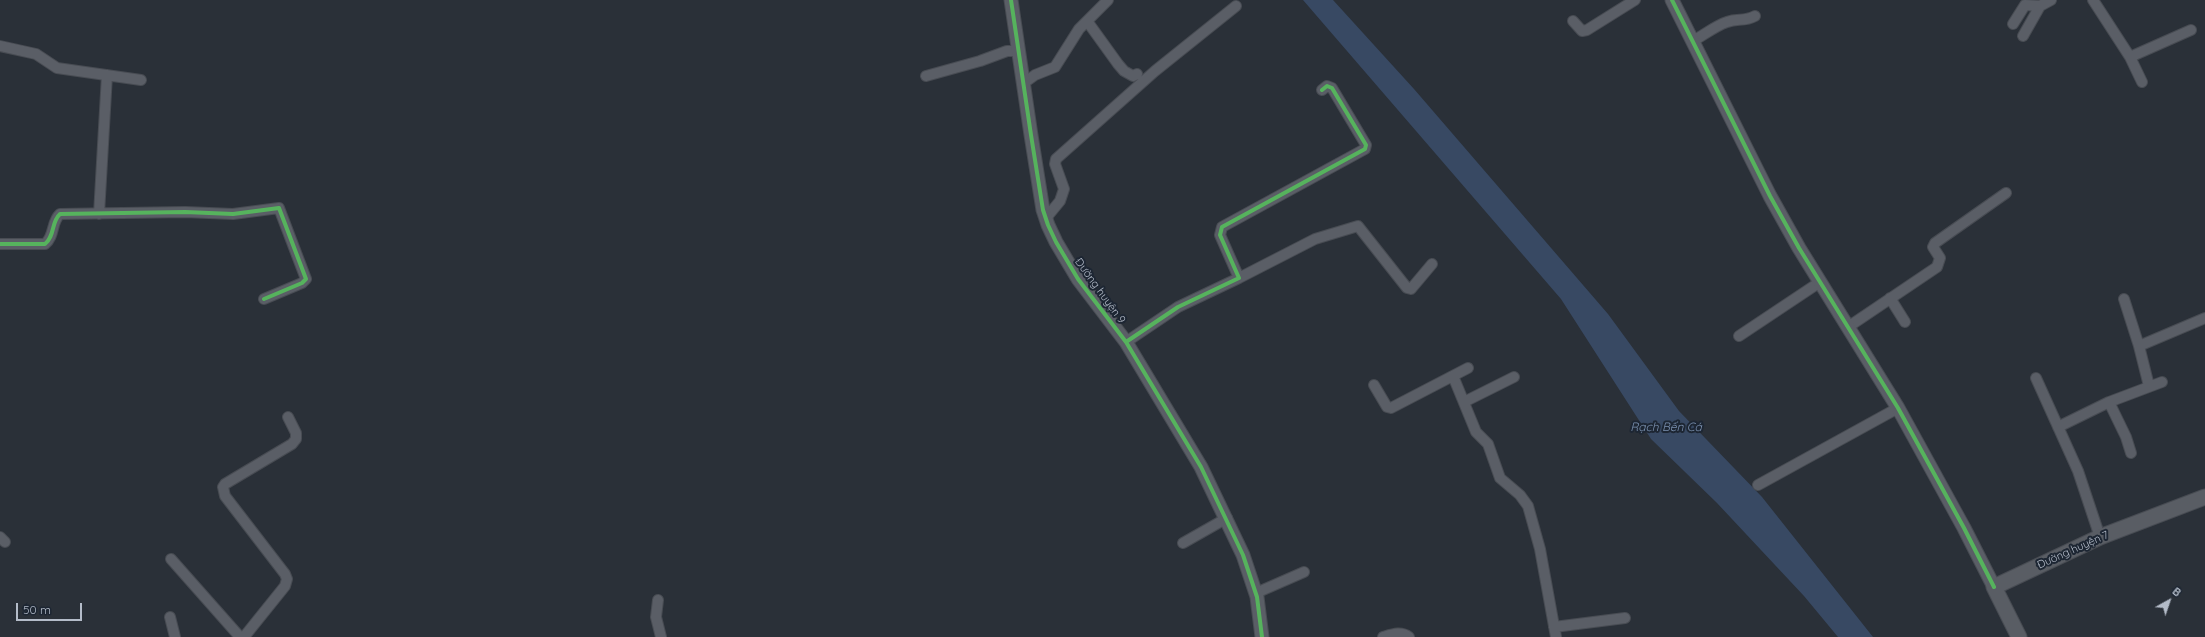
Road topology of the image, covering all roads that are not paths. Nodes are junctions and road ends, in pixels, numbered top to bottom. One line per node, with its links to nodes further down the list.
1 (1011, 0): 17 (street, Đường huyện 9)
2 (1108, 0): 11 (street)
3 (1635, 0): 10 (street)
4 (1672, 0): 15 (street)
5 (2050, 0): 8 (street)
6 (2093, 0): 18 (street)
7 (1236, 6): 28 (street)
8 (2040, 6): 12 (street); 14 (street)
9 (1755, 16): 15 (street)
10 (1573, 21)
11 (1087, 22): 19 (street); 24 (street)
12 (2013, 24)
13 (2191, 30): 18 (street)
14 (2023, 36)
15 (1693, 41): 32 (street)
16 (0, 46): 20 (street)
17 (1019, 51): 21 (street); 24 (street, Đường huyện 9)
18 (2130, 57): 23 (street)
19 (1137, 74)
20 (107, 75): 22 (street); 27 (street)
21 (926, 76)
22 (141, 80)
23 (2142, 82)
24 (1024, 83): 28 (street, Đường huyện 9)
25 (1322, 90): 31 (street)
26 (2006, 193): 33 (street)
27 (99, 214): 29 (street); 34 (street)
28 (1046, 218): 40 (street, Đường huyện 9)
29 (0, 244)
30 (1432, 264): 31 (street)
31 (1239, 278): 40 (street)
32 (1820, 282): 38 (street); 39 (street)
33 (1890, 298): 37 (street); 38 (street)
34 (264, 299)
35 (2124, 299): 41 (street)
36 (2205, 318): 41 (street)
37 (1905, 322)
38 (1848, 327): 51 (street)
39 (1738, 336)
40 (1126, 342): 57 (street, Đường huyện 9)
41 (2139, 346): 48 (street)
42 (1468, 368): 43 (street)
43 (1453, 376): 47 (street); 49 (street)
44 (1514, 377): 49 (street)
45 (2036, 378): 53 (street)
46 (2162, 382): 48 (street)
47 (1374, 385)
48 (2149, 386): 50 (street)
49 (1464, 402): 67 (street)
50 (2108, 402): 53 (street); 54 (street)
51 (1898, 408): 55 (street); 62 (street)
52 (288, 417): 71 (street)
53 (2058, 427): 58 (street)
54 (2131, 453)
55 (1758, 485)
56 (2205, 497): 58 (main road, Đường huyện 7)
57 (1227, 518): 59 (street); 63 (street, Đường huyện 9)
58 (2100, 537): 62 (main road, Đường huyện 7)
59 (1183, 543)
60 (171, 559): 70 (street)
61 (1304, 572): 63 (street)
62 (1994, 587): 76 (main road)
63 (1256, 593): 73 (street, Đường huyện 9)
64 (658, 600): 72 (street)
65 (170, 617): 68 (street)
66 (1625, 618): 67 (street)
67 (1555, 632)
68 (175, 637): 69 (street)
69 (181, 637)
70 (240, 637)
71 (244, 637)
72 (661, 637)
73 (1262, 637)
74 (1384, 637): 75 (street)
75 (1409, 637)
76 (2019, 637)

